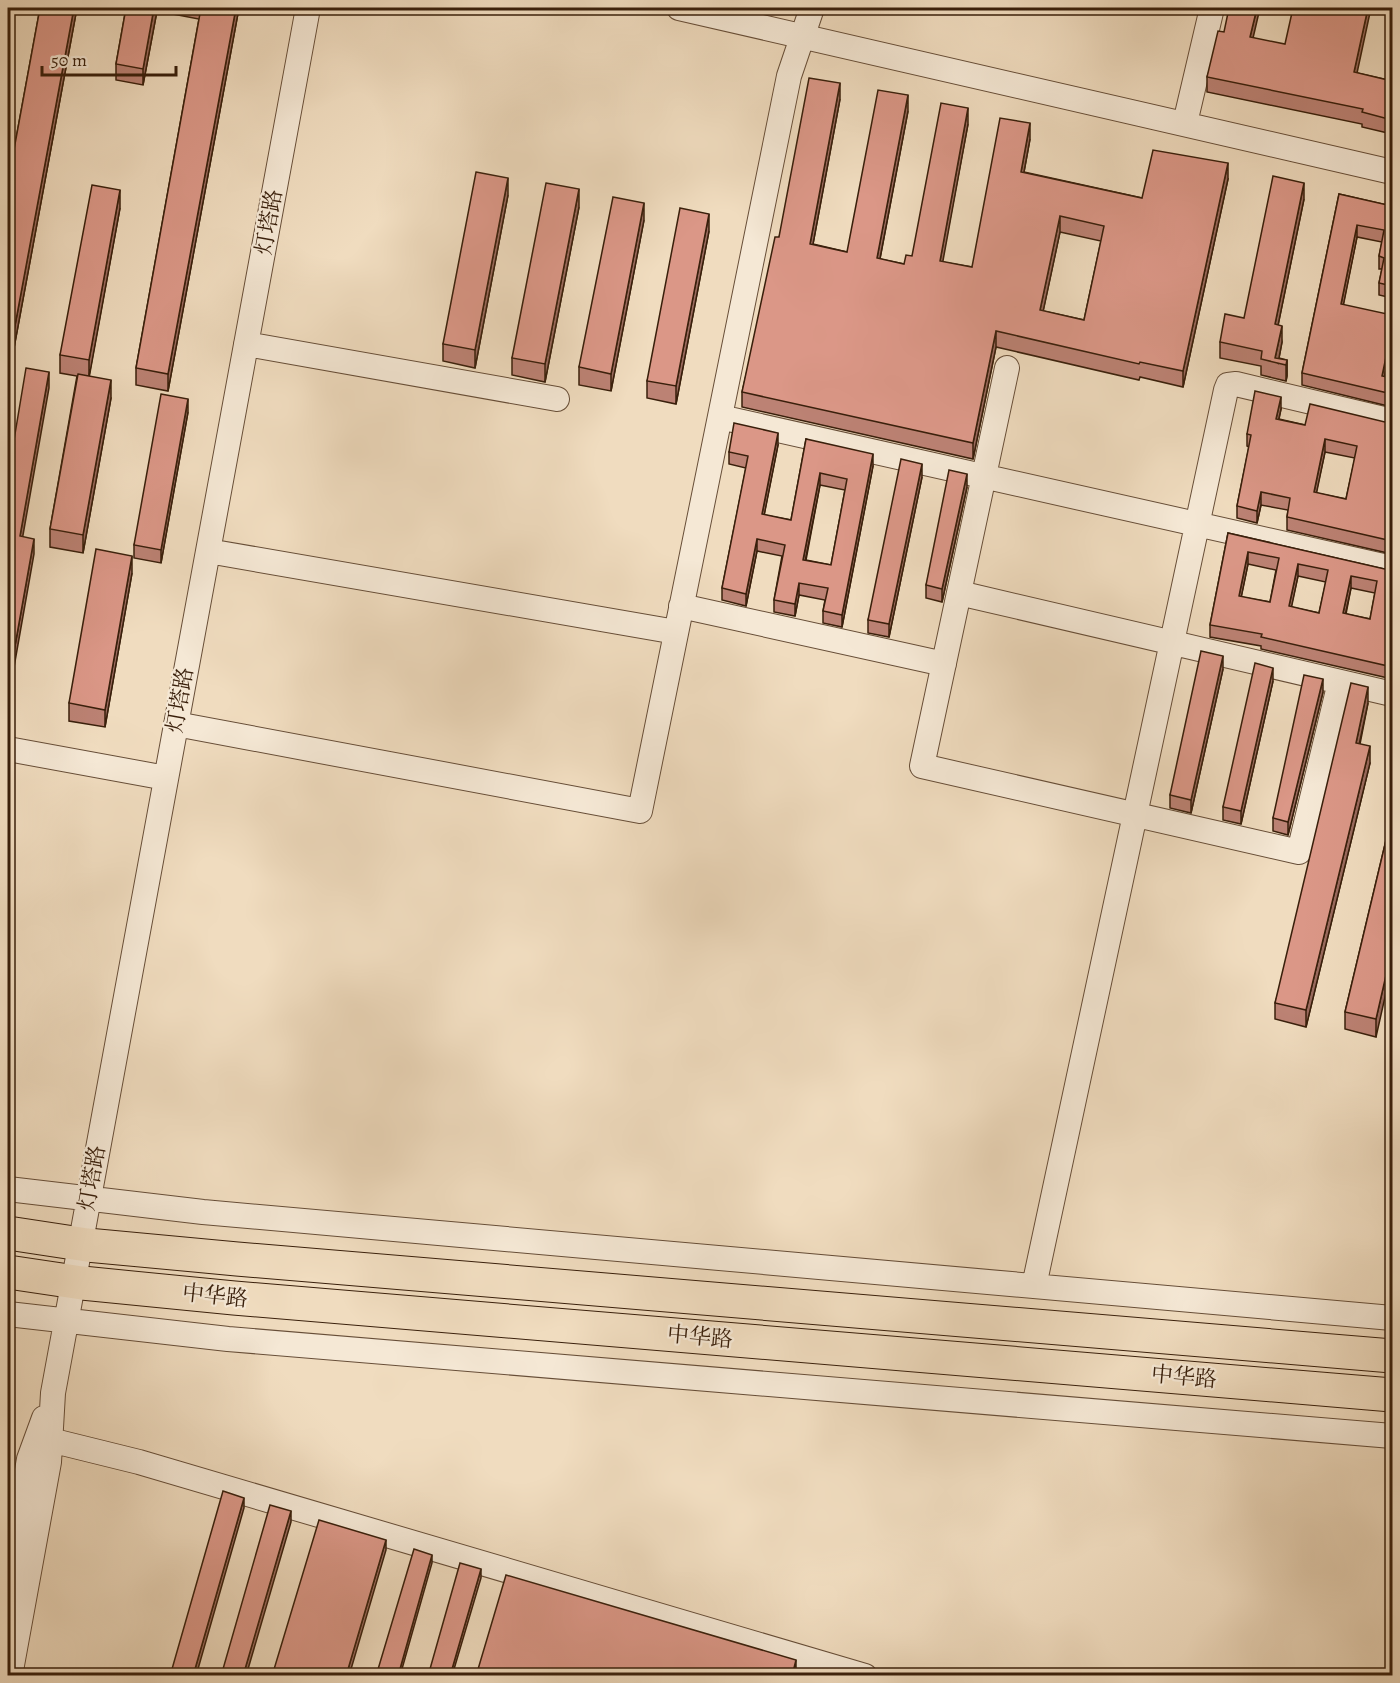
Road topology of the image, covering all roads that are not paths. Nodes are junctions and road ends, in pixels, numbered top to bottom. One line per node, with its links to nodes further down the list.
1 (308, 8): 8 (street, 灯塔路)
2 (679, 8): 5 (street)
3 (812, 8): 5 (street)
4 (1212, 8): 6 (street)
5 (805, 36): 6 (street); 11 (street)
6 (1185, 123): 7 (street)
7 (1392, 172)
8 (246, 344): 10 (street); 15 (street, 灯塔路)
9 (1007, 368): 13 (street)
10 (556, 399)
11 (720, 417): 13 (street); 18 (street)
12 (1392, 421): 14 (street)
13 (984, 477): 14 (street); 17 (street)
14 (1198, 525): 16 (street); 20 (street)
15 (208, 550): 19 (street); 24 (street, 灯塔路)
16 (1392, 568)
17 (959, 593): 20 (street); 21 (street)
18 (681, 606): 19 (street); 21 (street)
19 (676, 632): 24 (street)
20 (1172, 643): 22 (street); 27 (street)
21 (944, 664): 27 (street)
22 (1340, 682): 23 (street); 27 (street)
23 (1392, 694)
24 (176, 724): 26 (street, 灯塔路)
25 (8, 749): 26 (street)
26 (166, 778): 29 (street, 灯塔路)
27 (1135, 815): 34 (street)
28 (8, 1189): 29 (street)
29 (88, 1200): 31 (street, 灯塔路); 34 (street)
30 (8, 1233): 31 (highway, 中华路)
31 (80, 1244): 33 (street, 灯塔路); 38 (highway, 中华路)
32 (8, 1272): 33 (highway, 中华路)
33 (73, 1282): 37 (street, 灯塔路); 40 (highway, 中华路)
34 (1034, 1286): 36 (street)
35 (8, 1314): 37 (street)
36 (1392, 1317)
37 (66, 1321): 39 (street, 灯塔路); 41 (street)
38 (1392, 1356)
39 (52, 1393): 42 (street, 灯塔路); 43 (street, 灯塔路)
40 (1392, 1395)
41 (1392, 1436)
42 (50, 1440): 44 (street); 45 (street, 灯塔路)
43 (8, 1578)
44 (814, 1668): 46 (street)
45 (10, 1676)
46 (865, 1676)

